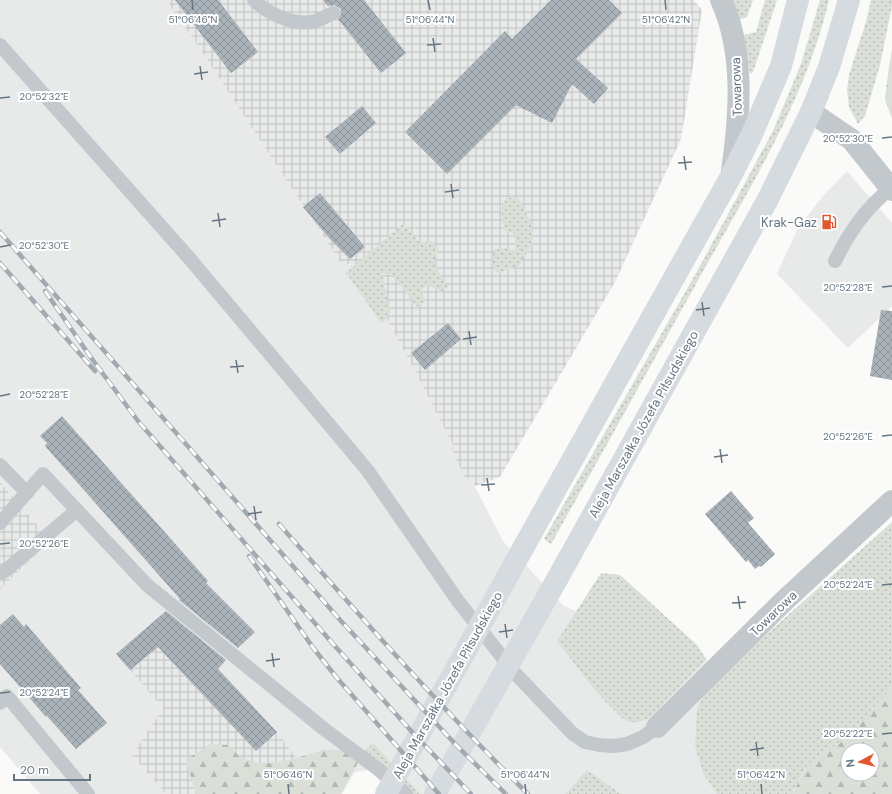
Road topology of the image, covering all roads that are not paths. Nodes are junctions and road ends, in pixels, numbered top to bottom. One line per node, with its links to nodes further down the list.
1 (254, 0): 5 (lane)
2 (721, 0): 8 (street, Towarowa)
3 (798, 0): 8 (street, Aleja Marszałka Józefa Piłsudskiego)
4 (849, 0): 7 (street, Aleja Marszałka Józefa Piłsudskiego)
5 (333, 13)
6 (0, 45): 18 (lane)
7 (811, 112): 9 (street); 22 (street, Aleja Marszałka Józefa Piłsudskiego)
8 (731, 176): 20 (street, Aleja Marszałka Józefa Piłsudskiego)
9 (892, 189): 10 (lane)
10 (835, 262)
11 (0, 465): 12 (lane)
12 (27, 493): 14 (lane); 15 (lane)
13 (892, 501): 18 (street, Towarowa)
14 (77, 510): 16 (lane); 21 (lane)
15 (0, 523)
16 (0, 573)
17 (0, 703): 19 (lane)
18 (657, 727)
19 (88, 794)
20 (386, 794)
21 (406, 794)
22 (435, 794)

